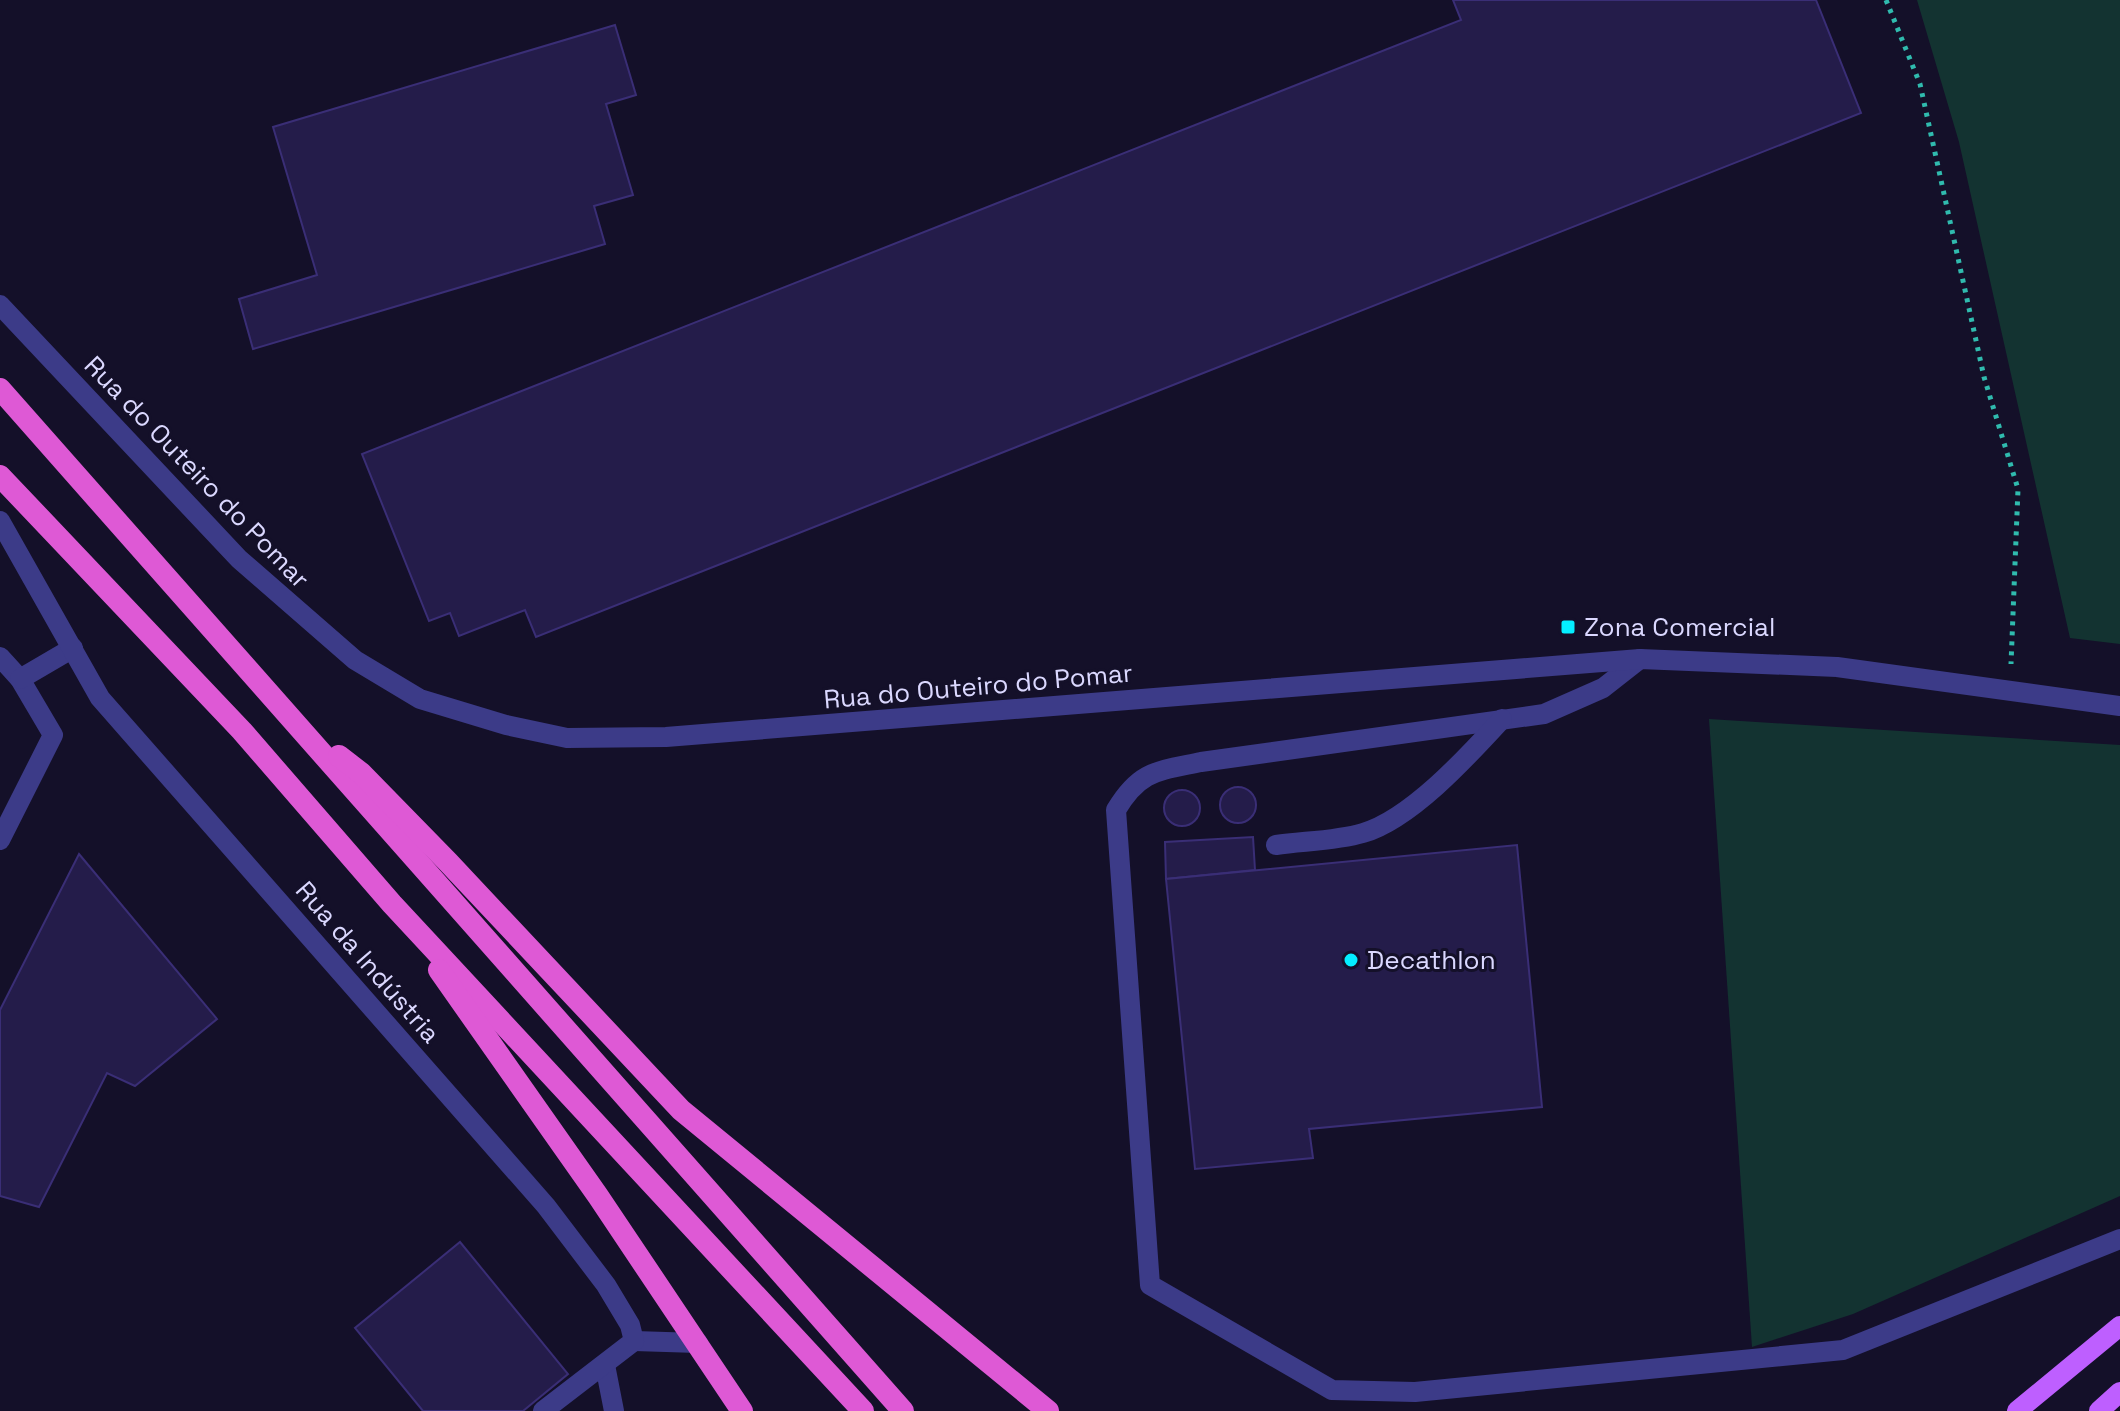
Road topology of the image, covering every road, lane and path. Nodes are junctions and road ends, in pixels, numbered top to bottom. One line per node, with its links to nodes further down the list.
1 (1886, 0): 10 (path)
2 (0, 305): 8 (street, Rua do Outeiro do Pomar)
3 (0, 389): 13 (highway)
4 (0, 476): 16 (highway)
5 (0, 521): 6 (street, Rua da Indústria)
6 (73, 648): 9 (street); 19 (street, Rua da Indústria)
7 (0, 657): 9 (street)
8 (1640, 659): 10 (street, Rua do Outeiro do Pomar); 12 (street)
9 (20, 679): 14 (street)
10 (2010, 689): 11 (street, Rua do Outeiro do Pomar)
11 (2120, 706)
12 (1502, 719): 15 (street); 17 (street)
13 (298, 724): 27 (highway); 28 (highway)
14 (0, 840)
15 (1276, 845)
16 (392, 904): 20 (highway); 26 (highway)
17 (2120, 1239)
18 (2120, 1326): 29 (main road)
19 (634, 1341): 20 (street); 21 (street)
20 (698, 1343): 25 (highway)
21 (605, 1365): 23 (street); 24 (street)
22 (2120, 1392): 30 (main road)
23 (543, 1411)
24 (614, 1411)
25 (742, 1411)
26 (863, 1411)
27 (903, 1411)
28 (1048, 1411)
29 (2017, 1411)
30 (2099, 1411)

